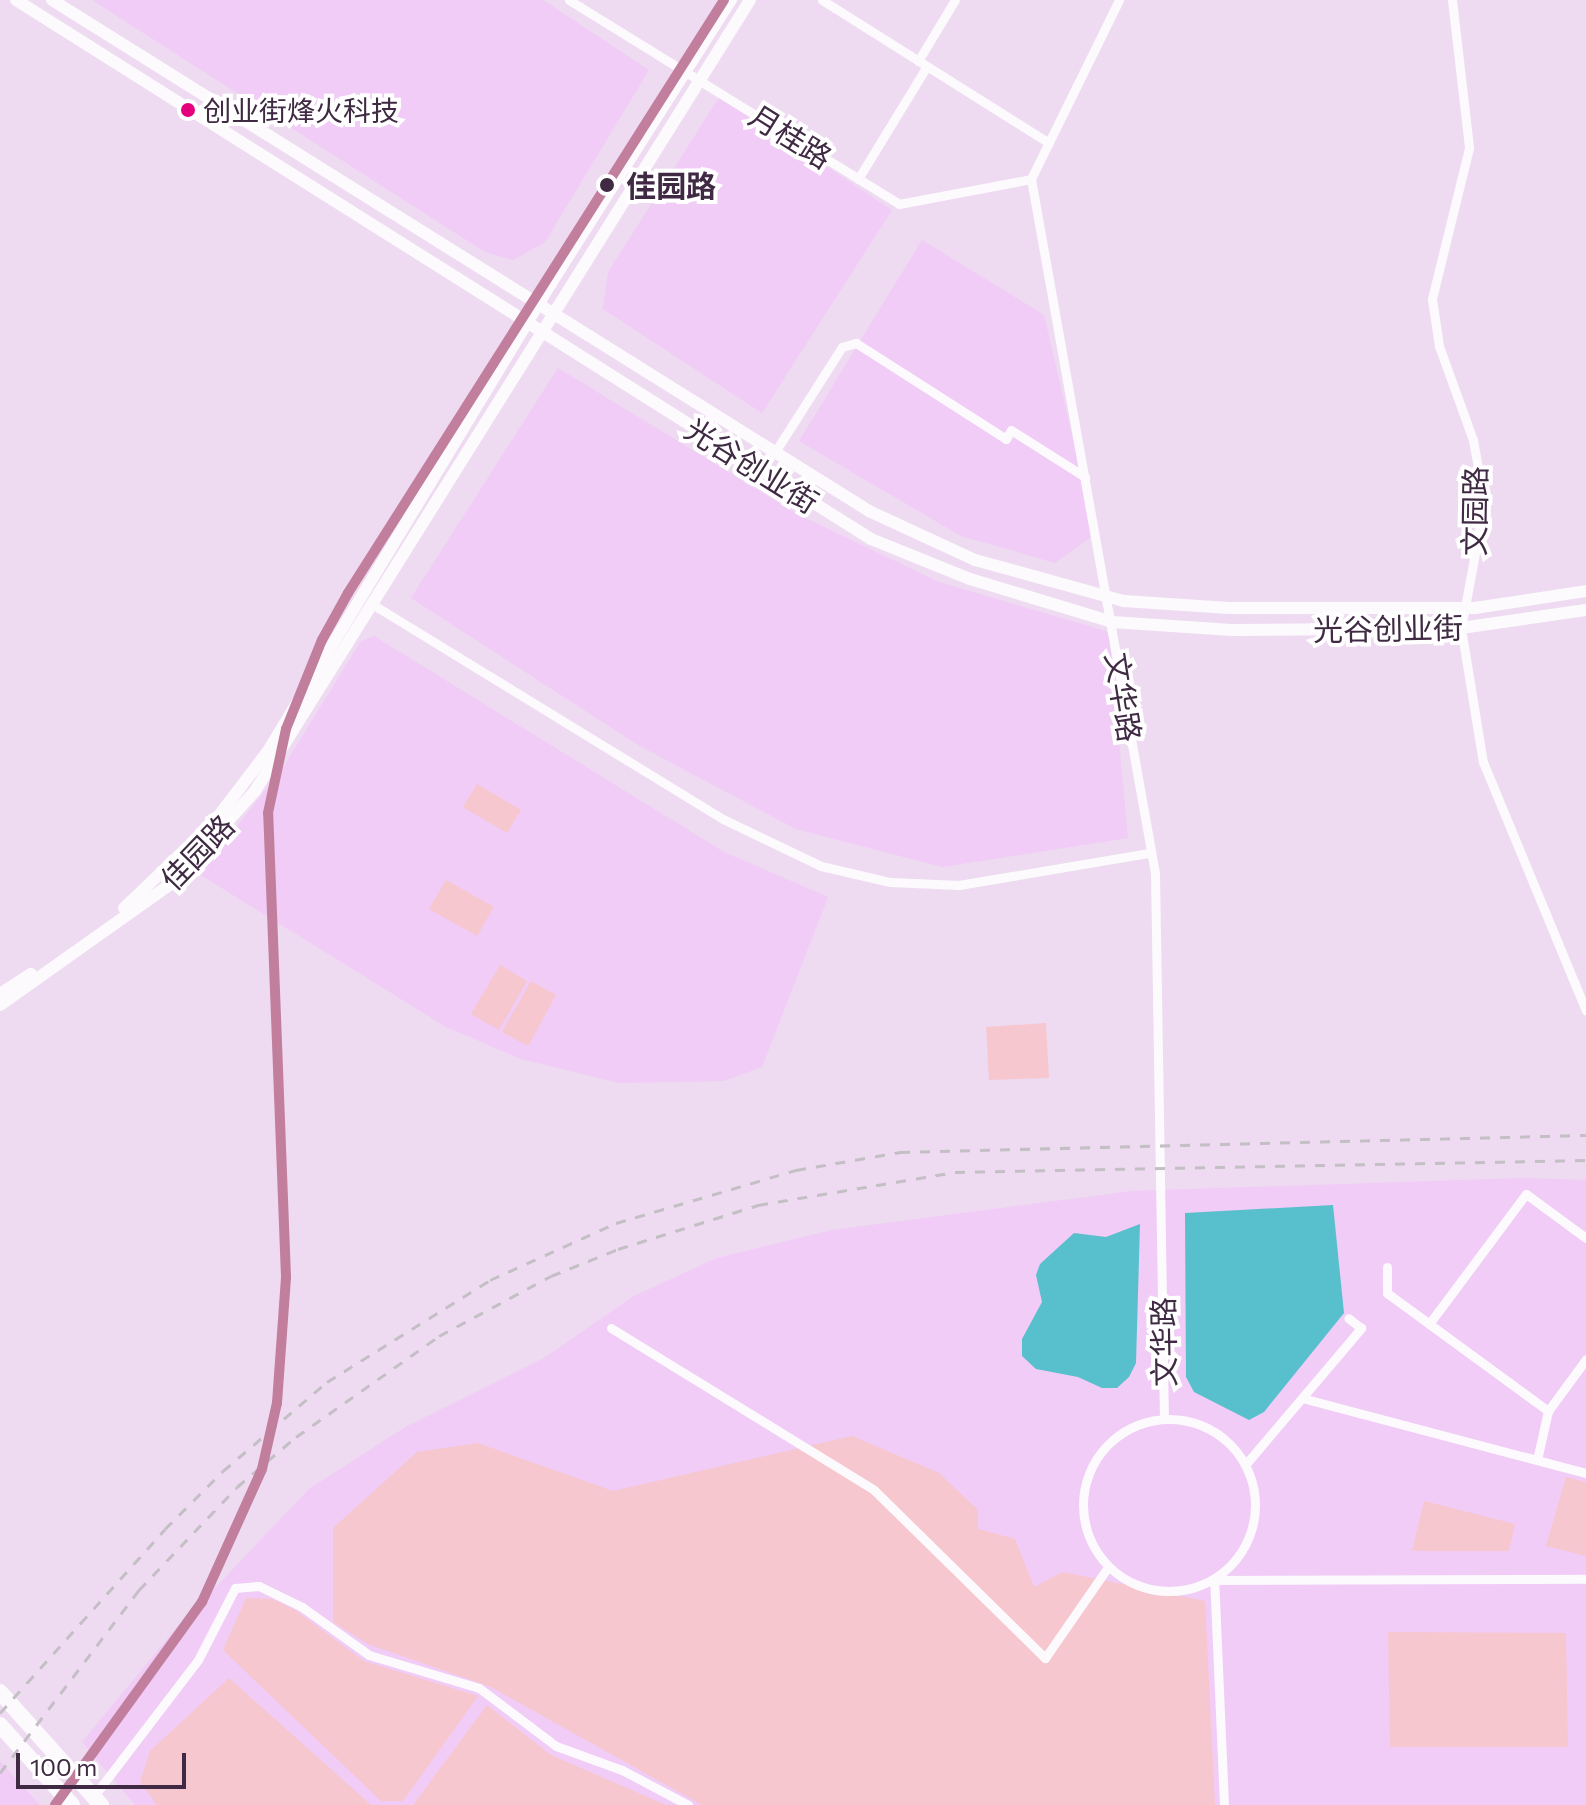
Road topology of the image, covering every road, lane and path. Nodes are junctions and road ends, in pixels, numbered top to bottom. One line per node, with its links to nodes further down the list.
1 (16, 0): 10 (main road, 光谷创业街)
2 (50, 0): 10 (street); 17 (main road, 光谷创业街)
3 (569, 0): 12 (street, 月桂路)
4 (731, 0): 12 (main road, 佳园路)
5 (750, 0): 13 (main road, 佳园路)
6 (822, 0): 11 (street)
7 (955, 0): 11 (street)
8 (1119, 0): 14 (street)
9 (1452, 0): 26 (street, 文园路)
10 (38, 14): 19 (main road, 光谷创业街)
11 (923, 63): 14 (street); 15 (street)
12 (684, 74): 13 (street, 月桂路); 17 (main road, 佳园路)
13 (698, 83): 15 (street, 月桂路); 18 (main road, 佳园路)
14 (1049, 143): 16 (street)
15 (858, 179): 16 (street, 月桂路)
16 (1031, 179): 22 (street, 文华路)
17 (540, 302): 18 (main road, 光谷创业街); 19 (main road, 佳园路)
18 (556, 312): 20 (main road, 佳园路); 21 (main road, 光谷创业街)
19 (527, 326): 20 (main road, 光谷创业街); 31 (main road, 佳园路)
20 (543, 334): 25 (main road, 佳园路); 28 (main road, 光谷创业街)
21 (775, 452): 22 (street); 24 (main road, 光谷创业街)
22 (1085, 477): 24 (street, 文华路)
23 (1586, 591): 26 (main road, 光谷创业街)
24 (1107, 596): 26 (main road, 光谷创业街); 28 (street, 文华路)
25 (372, 604): 30 (street); 32 (main road, 佳园路)
26 (1465, 608): 29 (street, 文园路)
27 (1586, 610): 29 (main road, 光谷创业街)
28 (1112, 622): 29 (main road, 光谷创业街); 30 (street, 文华路)
29 (1461, 628): 33 (street, 文园路)
30 (1149, 853): 42 (street, 文华路)
31 (0, 994)
32 (0, 1005)
33 (1586, 1011)
34 (1586, 1238): 37 (street)
35 (1387, 1267): 37 (street)
36 (1348, 1318): 40 (street)
37 (1429, 1324): 41 (street)
38 (611, 1328): 46 (street)
39 (1586, 1359): 41 (street)
40 (1302, 1398): 43 (street); 44 (street)
41 (1548, 1411): 43 (street)
42 (1164, 1419): 44 (street); 46 (street)
43 (1537, 1460): 45 (street)
44 (1245, 1465): 48 (street)
45 (1586, 1473)
46 (1108, 1567): 48 (street)
47 (1586, 1579): 48 (street)
48 (1214, 1580): 54 (street)
49 (0, 1692): 51 (highway)
50 (0, 1725): 52 (highway)
51 (99, 1798): 53 (street)
52 (63, 1804)
53 (688, 1805)
54 (1224, 1805)

